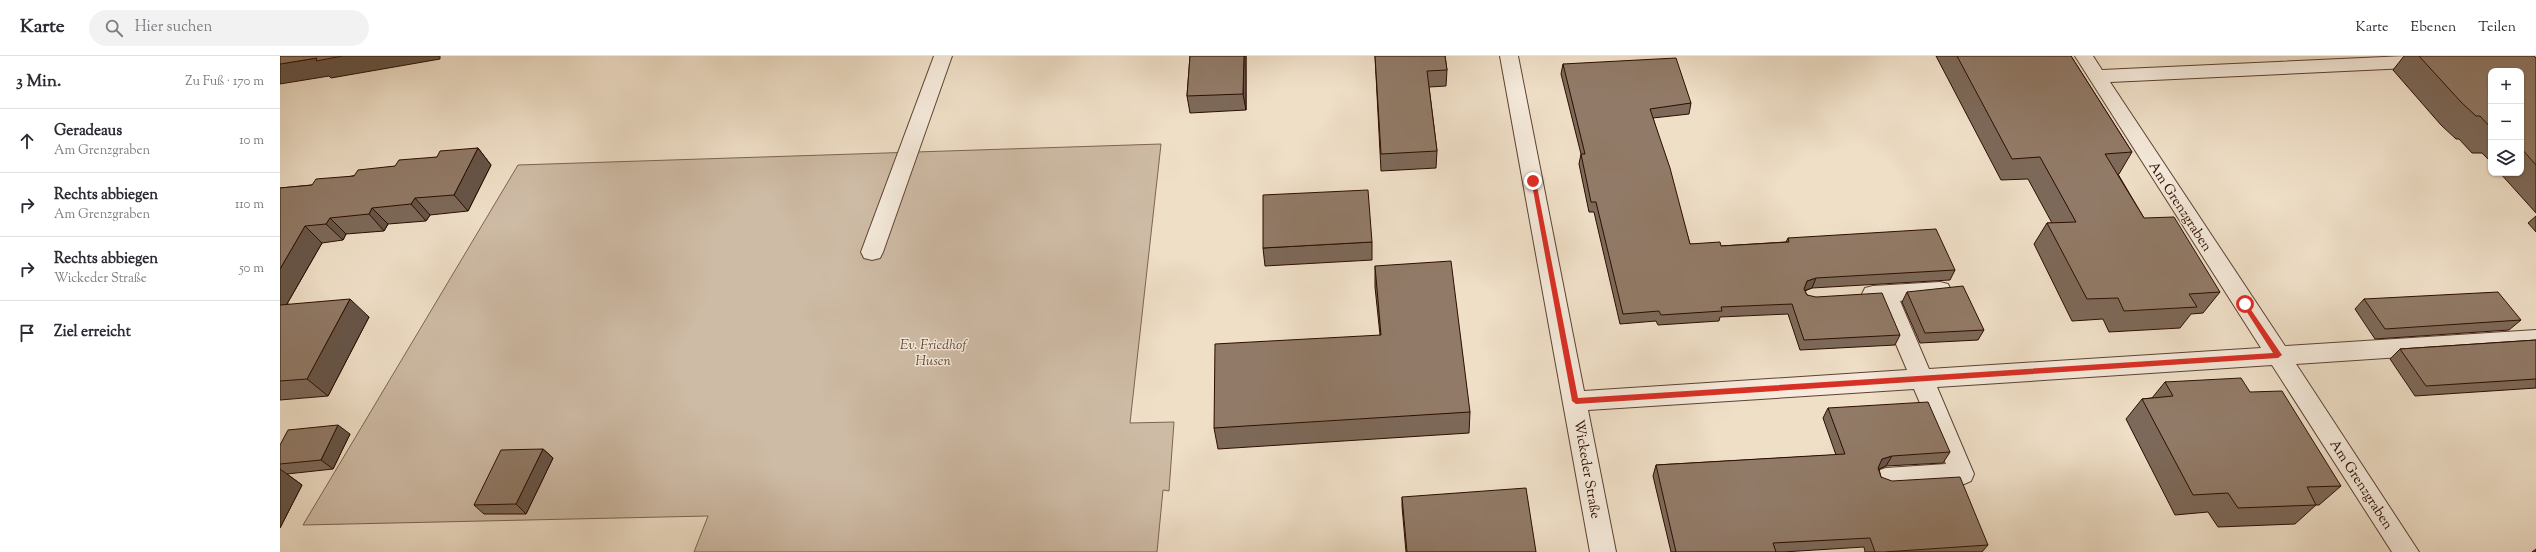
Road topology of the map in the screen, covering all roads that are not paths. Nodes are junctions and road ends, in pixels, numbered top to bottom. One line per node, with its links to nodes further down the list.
1 (943, 56): 6 (street)
2 (1508, 56): 13 (street, Wickeder Straße)
3 (2084, 56): 5 (street, Am Grenzgraben)
4 (2444, 61): 5 (street)
5 (2097, 76): 11 (street, Am Grenzgraben)
6 (872, 252)
7 (1948, 289): 8 (street)
8 (1886, 294): 9 (street); 12 (street)
9 (1856, 296)
10 (2536, 339): 11 (street)
11 (2278, 355): 12 (street); 16 (street, Am Grenzgraben)
12 (1922, 379): 13 (street); 14 (street)
13 (1576, 401): 15 (street, Wickeder Straße)
14 (1886, 480)
15 (1603, 552)
16 (2406, 552)

